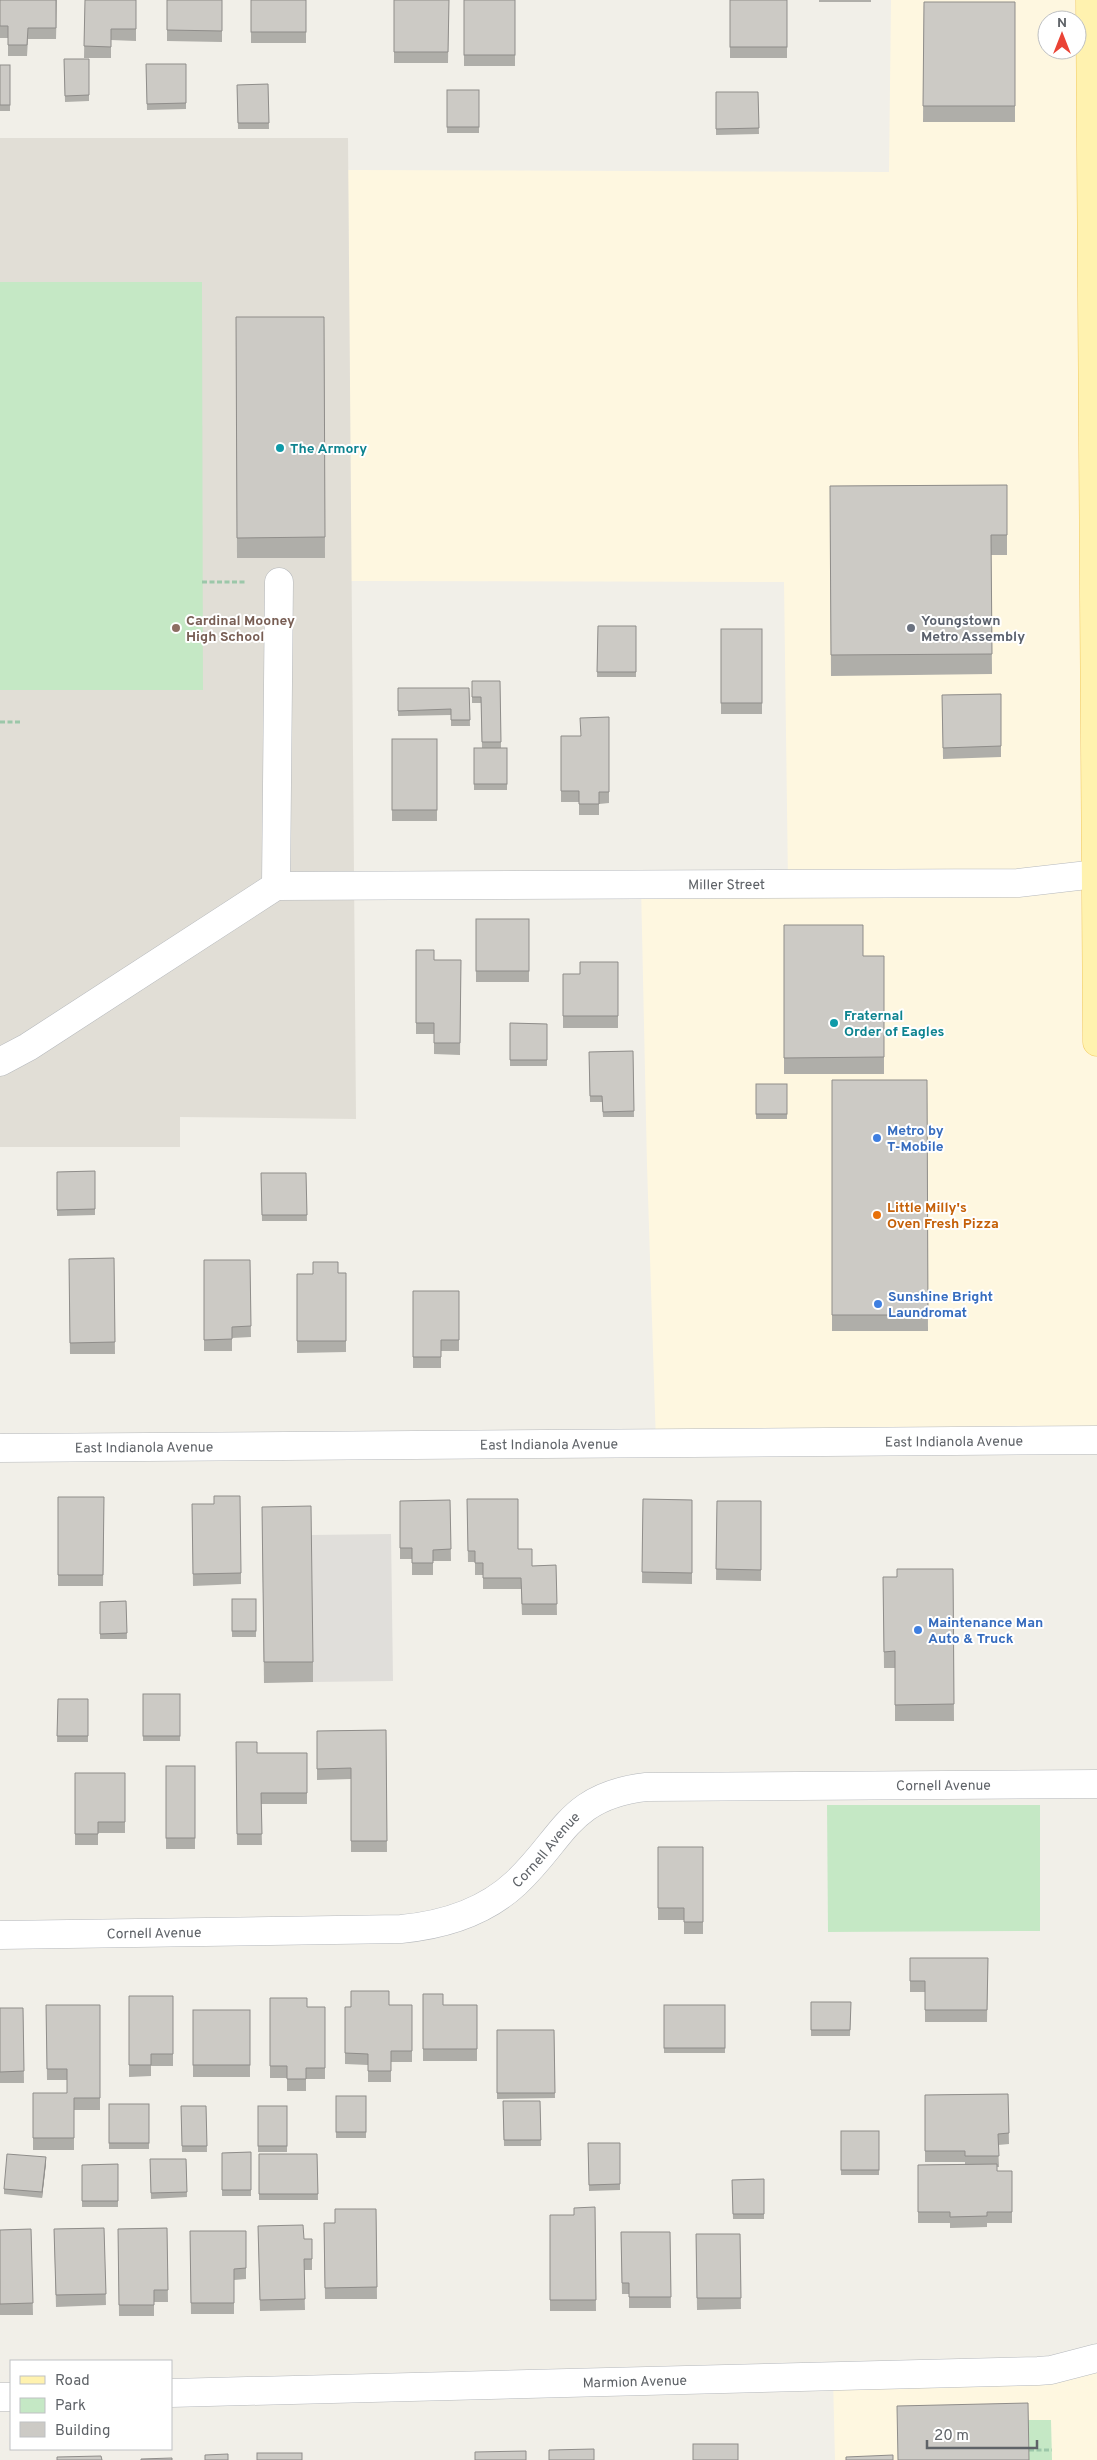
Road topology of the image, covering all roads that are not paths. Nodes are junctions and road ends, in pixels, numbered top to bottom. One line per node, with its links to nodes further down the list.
1 (1090, 0): 2 (main road)
2 (1095, 378): 4 (main road)
3 (279, 582): 5 (street)
4 (1096, 874): 5 (street, Miller Street); 6 (main road)
5 (276, 886): 7 (street)
6 (1097, 1042)
7 (0, 1062)
8 (1097, 1440): 9 (street, East Indianola Avenue)
9 (0, 1448)
10 (1097, 1784): 11 (street, Cornell Avenue)
11 (0, 1935)
12 (1097, 2358): 13 (street, Marmion Avenue)
13 (172, 2393)

